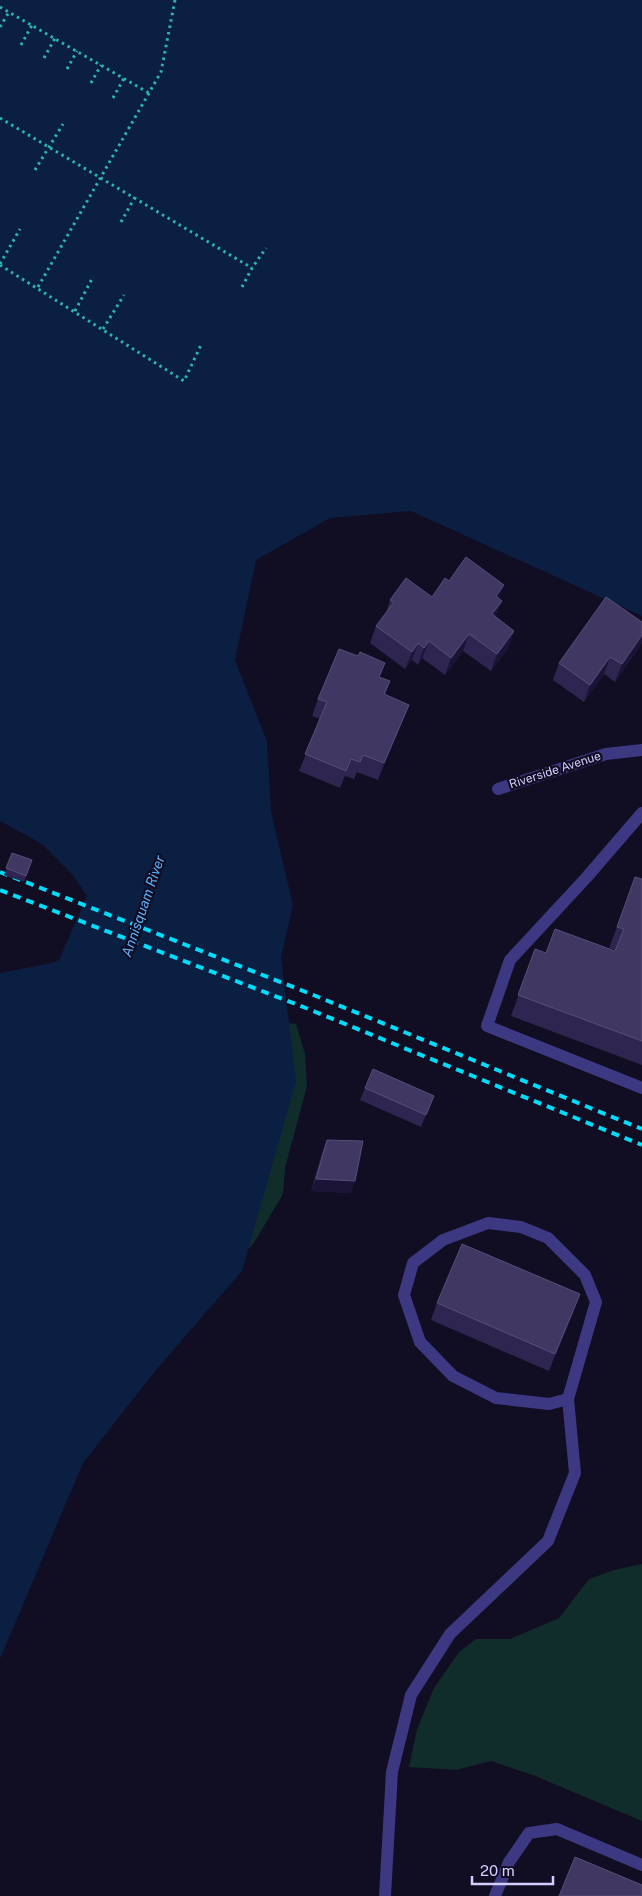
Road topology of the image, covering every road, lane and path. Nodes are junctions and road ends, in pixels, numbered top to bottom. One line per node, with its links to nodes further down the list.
1 (175, 0): 14 (path)
2 (0, 7): 3 (path)
3 (9, 12): 4 (path); 5 (path)
4 (32, 25): 6 (path); 7 (path)
5 (0, 27)
6 (55, 38): 8 (path); 9 (path)
7 (20, 45)
8 (77, 51): 10 (path); 11 (path)
9 (44, 58)
10 (101, 65): 12 (path); 13 (path)
11 (67, 69)
12 (124, 78): 14 (path); 15 (path)
13 (91, 83)
14 (149, 93): 20 (path)
15 (113, 98)
16 (0, 118): 18 (path)
17 (62, 124): 18 (path)
18 (50, 148): 19 (path); 20 (path)
19 (34, 170)
20 (101, 178): 21 (path); 28 (path)
21 (135, 197): 22 (path); 26 (path)
22 (121, 222)
23 (20, 229): 25 (path)
24 (266, 248): 26 (path)
25 (0, 264): 28 (path)
26 (252, 268): 29 (path)
27 (93, 277): 31 (path)
28 (38, 287): 31 (path)
29 (242, 287)
30 (124, 295): 32 (path)
31 (75, 311): 32 (path)
32 (103, 329): 33 (path)
33 (201, 345)
34 (642, 750): 35 (street, Riverside Avenue)
35 (498, 789)
36 (642, 813): 37 (street)
37 (642, 1088)
38 (568, 1399): 38 (street); 40 (street)
39 (642, 1865): 41 (street)
40 (385, 1896)
41 (495, 1896)

